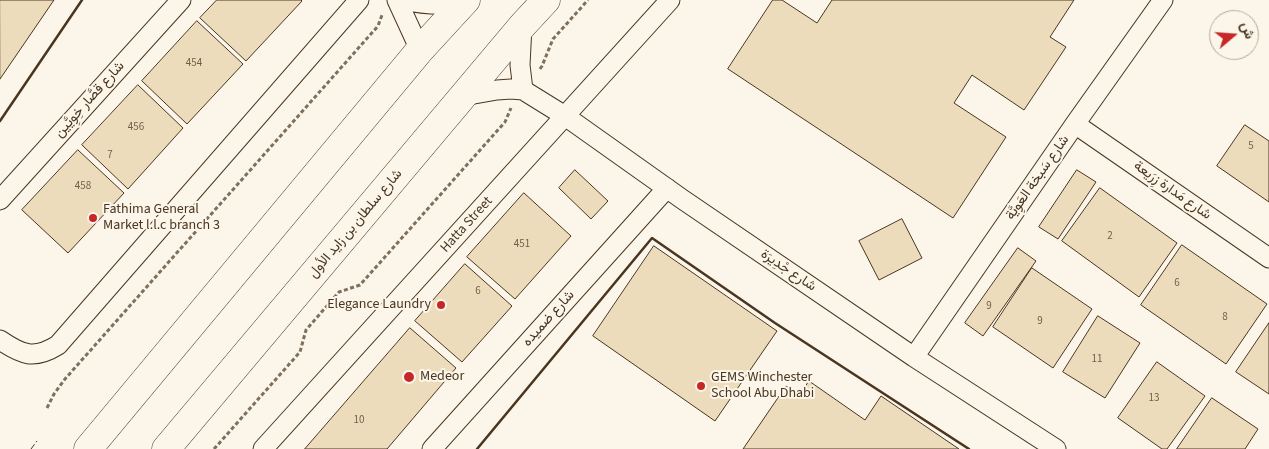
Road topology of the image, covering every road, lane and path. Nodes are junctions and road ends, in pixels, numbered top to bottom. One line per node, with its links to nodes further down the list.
1 (181, 0): 18 (street, شارع قصَّار خِوِيَّين)
2 (359, 0): 20 (street)
3 (405, 0): 8 (street)
4 (546, 0): 10 (main road, شارع سلطان بن زايد الأول)
5 (588, 0): 12 (path)
6 (670, 0): 15 (street, Hatta Street)
7 (1163, 0): 16 (street, شارع سَبخة العَوِيَّة)
8 (465, 2): 11 (main road)
9 (390, 6): 11 (street); 22 (path)
10 (522, 26): 13 (main road, شارع سلطان بن زايد الأول); 14 (street)
11 (420, 50): 23 (main road)
12 (537, 72)
13 (463, 96): 14 (street); 24 (main road, شارع سلطان بن زايد الأول)
14 (518, 96): 15 (street, شارع جْدِيرَة); 25 (path)
15 (565, 116): 17 (street, شارع جْدِيرَة); 26 (street, Hatta Street)
16 (1075, 124): 19 (street, شارع مَدارة زِرَيعة); 21 (street, شارع سَبخة العَوِيَّة)
17 (667, 188): 21 (street, شارع جْدِيرَة); 27 (street, شارع ضميده)
18 (0, 200)
19 (1269, 258)
20 (0, 340)
21 (914, 357): 28 (street, شارع جْدِيرَة)
22 (47, 408)
23 (88, 449)
24 (166, 449)
25 (214, 449)
26 (263, 449)
27 (432, 449)
28 (1056, 449)

